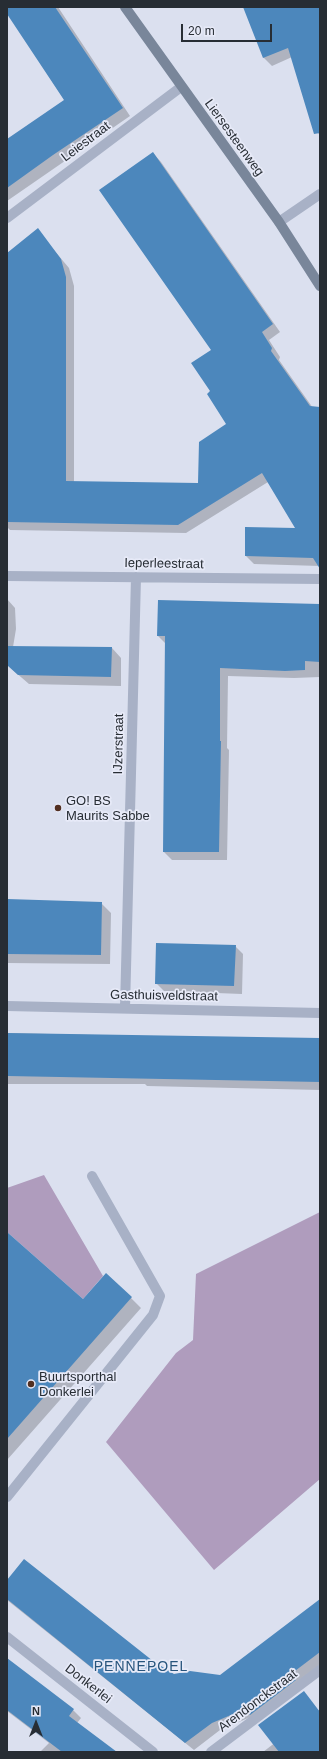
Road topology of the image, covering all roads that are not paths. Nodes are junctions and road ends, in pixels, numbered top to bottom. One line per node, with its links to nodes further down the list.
1 (124, 7): 2 (main road, Liersesteenweg)
2 (181, 86): 4 (street, Leiestraat); 5 (main road, Liersesteenweg)
3 (320, 194): 5 (street)
4 (7, 218)
5 (279, 222): 6 (main road, Liersesteenweg)
6 (320, 286)
7 (7, 576): 8 (street, Ieperleestraat)
8 (136, 577): 9 (street, Ieperleestraat); 11 (street, IJzerstraat)
9 (320, 579)
10 (7, 1006): 11 (street, Gasthuisveldstraat)
11 (125, 1008): 12 (street, Gasthuisveldstraat)
12 (320, 1013)
13 (92, 1176): 14 (street)
14 (7, 1497)
15 (7, 1637): 17 (street, Donkerlei)
16 (320, 1670): 18 (street, Arendonckstraat)
17 (153, 1752)
18 (211, 1752)

